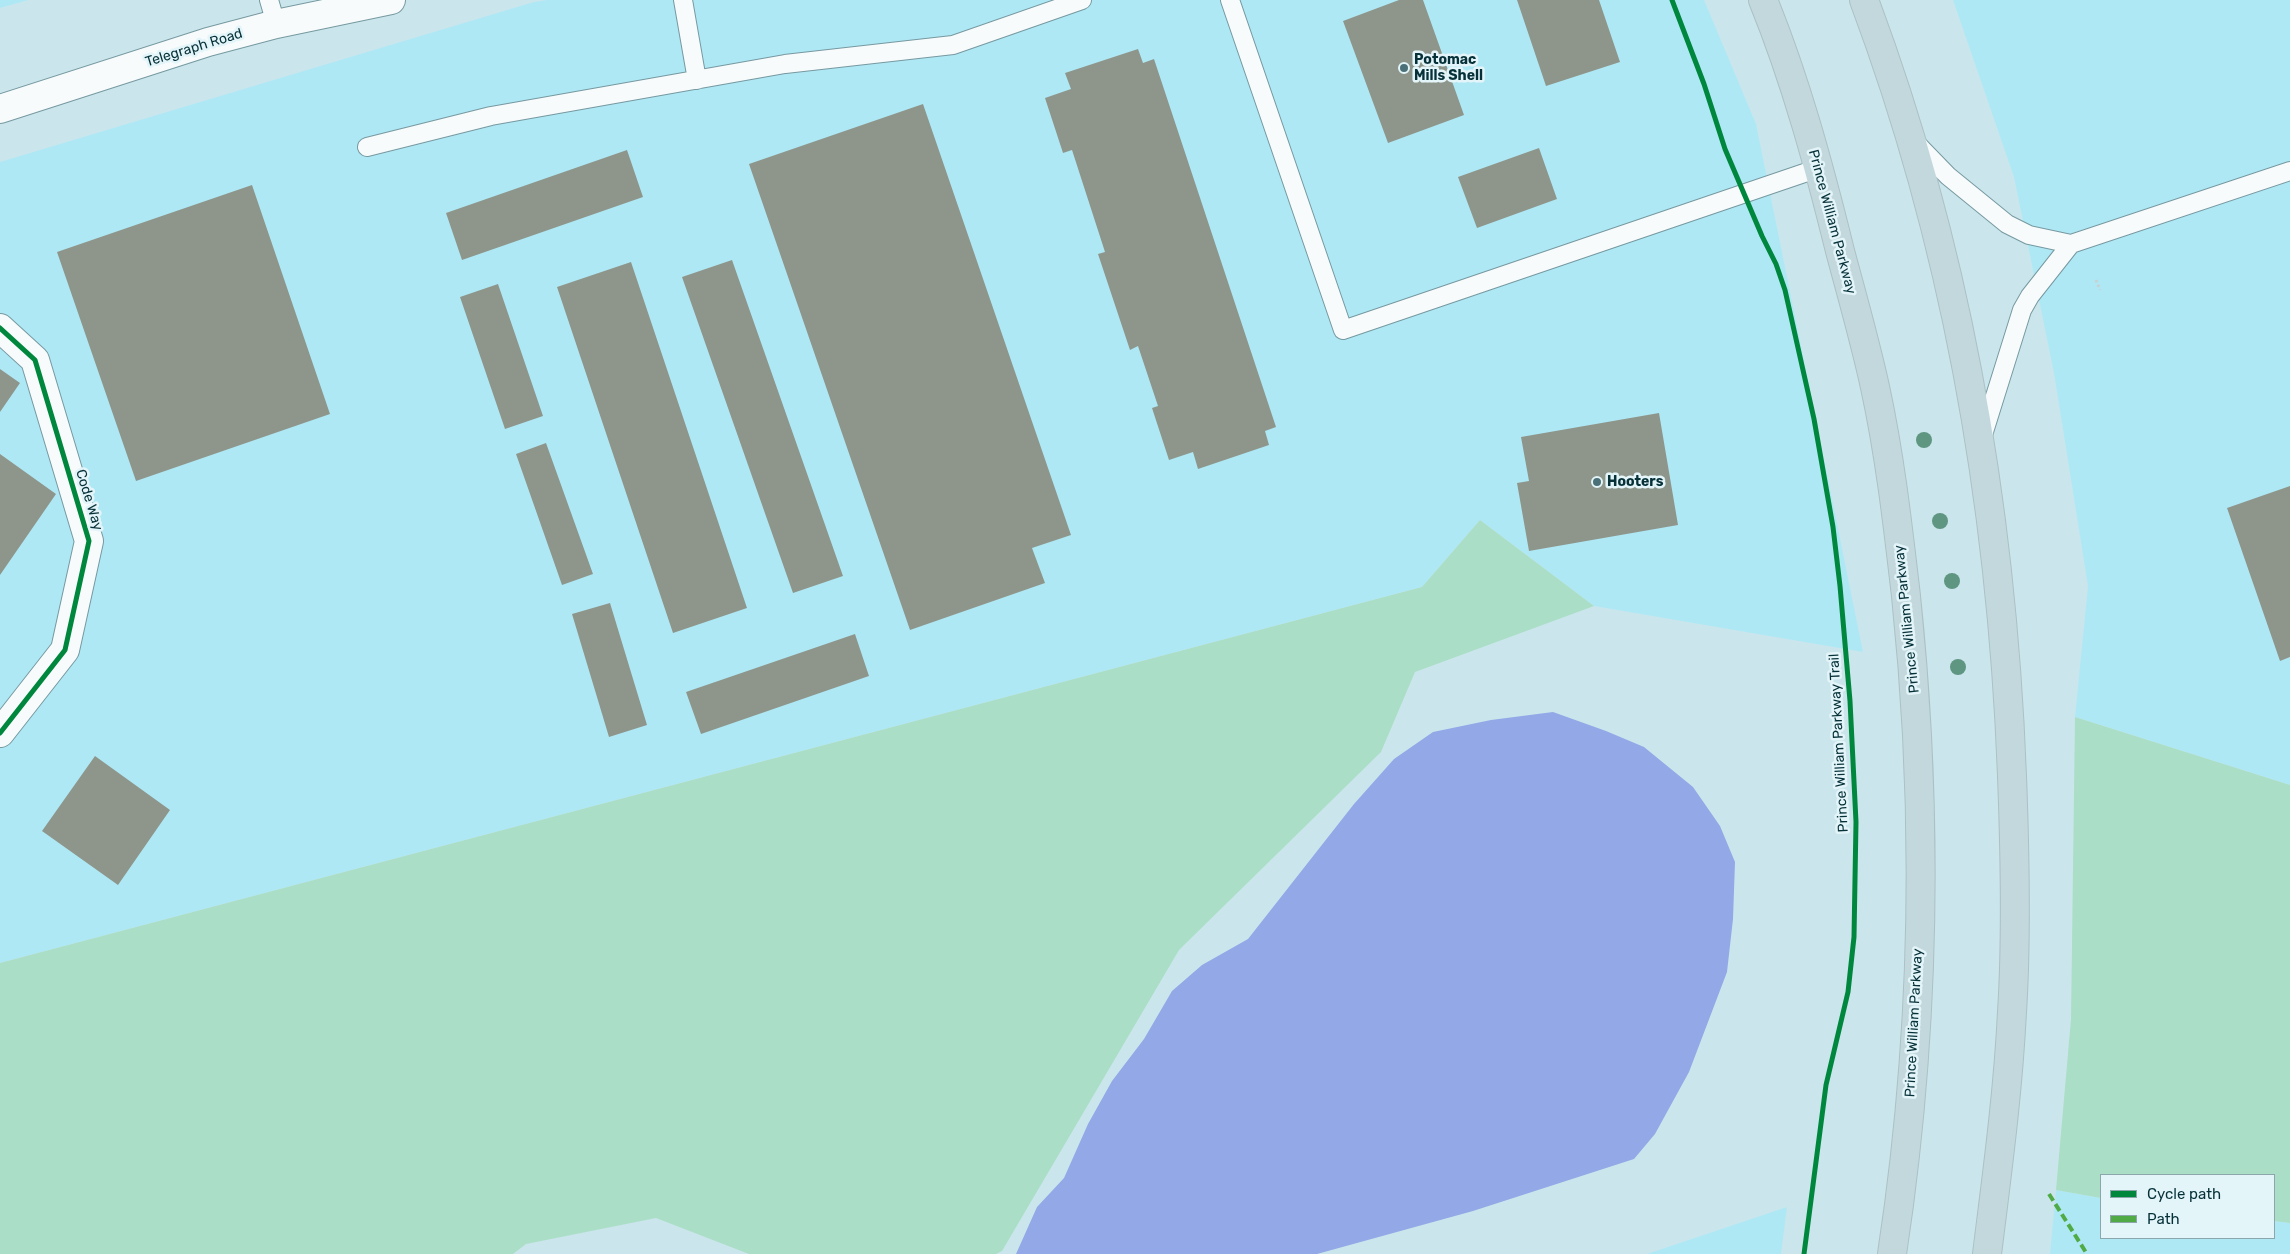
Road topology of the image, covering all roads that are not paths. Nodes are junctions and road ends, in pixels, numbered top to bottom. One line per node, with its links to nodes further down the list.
1 (391, 0): 7 (street, Telegraph Road)
2 (683, 0): 8 (lane)
3 (1082, 0): 8 (lane)
4 (1230, 0): 12 (lane)
5 (1763, 0): 12 (highway, Prince William Parkway)
6 (1864, 0): 10 (highway)
7 (272, 12): 9 (street, Telegraph Road)
8 (697, 80): 11 (lane)
9 (0, 109)
10 (1910, 138): 14 (lane); 16 (highway)
11 (366, 147)
12 (1819, 168): 18 (highway, Prince William Parkway)
13 (2290, 171): 14 (lane)
14 (2071, 244): 16 (lane)
15 (0, 328): 17 (street, Code Way)
16 (1980, 444): 19 (highway)
17 (0, 733)
18 (1892, 1254)
19 (1987, 1254)

